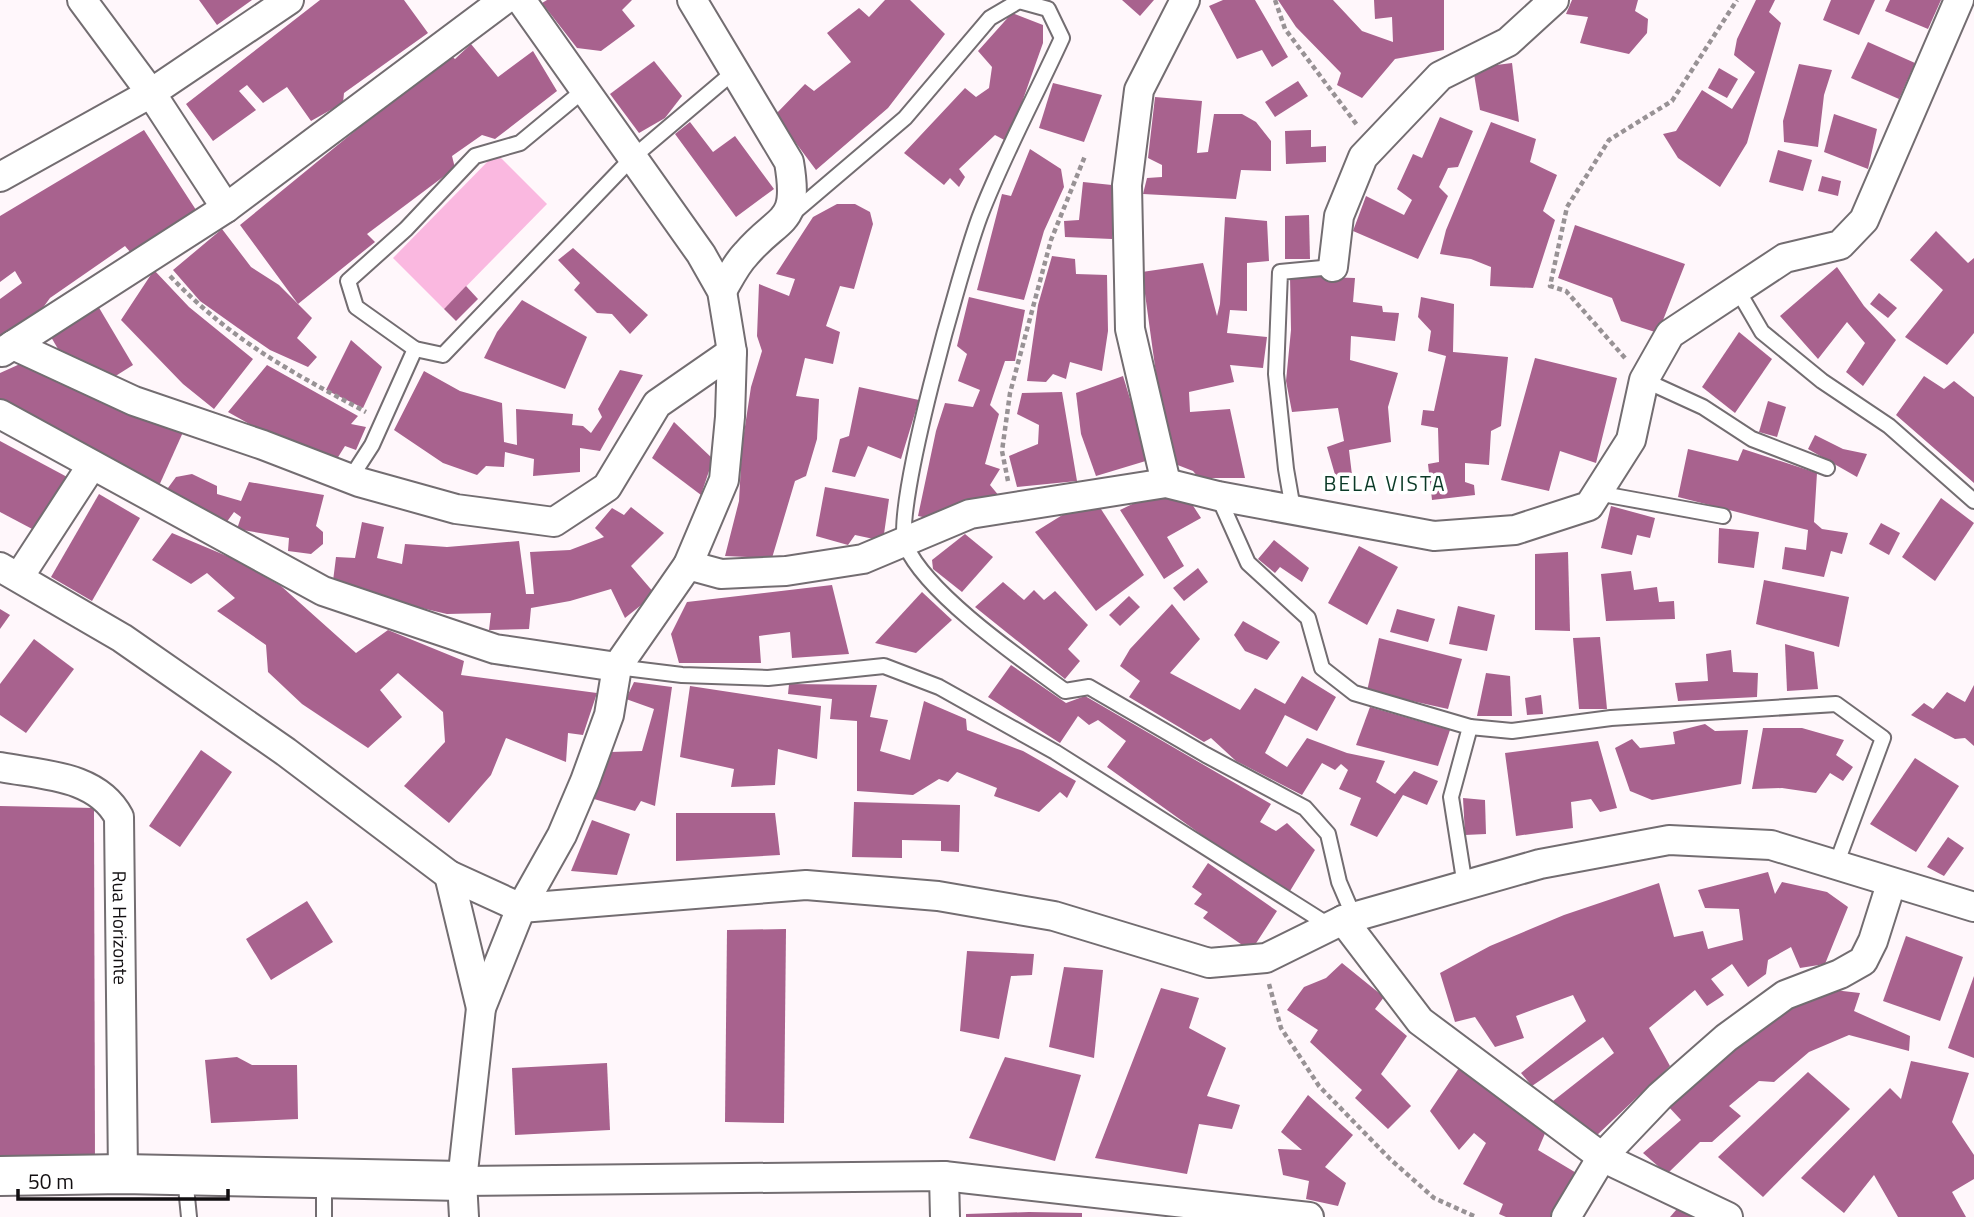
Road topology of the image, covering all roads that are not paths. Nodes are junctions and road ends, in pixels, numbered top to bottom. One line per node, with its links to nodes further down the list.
1 (82, 0): 11 (street)
2 (289, 0): 11 (street)
3 (504, 0): 14 (street)
4 (521, 0): 10 (street)
5 (692, 0): 9 (street)
6 (1185, 0): 27 (street)
7 (1554, 0): 16 (street)
8 (1959, 0): 17 (street)
9 (736, 70): 12 (lane); 15 (street)
10 (584, 90): 12 (street); 20 (lane)
11 (151, 93): 13 (street); 14 (street)
12 (632, 158): 18 (street); 20 (lane)
13 (0, 177)
14 (226, 208): 19 (street)
15 (784, 220): 18 (street); 33 (lane)
16 (1334, 267): 31 (lane)
17 (1737, 289): 22 (street); 30 (lane)
18 (722, 291): 21 (street)
19 (7, 349): 26 (street)
20 (415, 349): 26 (lane)
21 (732, 352): 26 (street); 34 (street)
22 (1644, 380): 25 (lane); 28 (street)
23 (0, 414): 24 (street)
24 (92, 465): 35 (street); 36 (street)
25 (1827, 468)
26 (351, 479)
27 (1166, 483): 29 (street); 33 (street)
28 (1597, 493): 31 (street); 32 (lane)
29 (1218, 496): 31 (street); 37 (lane)
30 (1974, 501)
31 (1293, 509)
32 (1723, 516)
33 (904, 543): 34 (street); 45 (lane)
34 (688, 565): 36 (street)
35 (9, 572): 40 (street)
36 (617, 667): 44 (street); 45 (lane)
37 (1470, 727): 39 (lane); 42 (lane)
38 (0, 766): 48 (street, Rua Horizonte)
39 (1836, 865): 41 (street); 42 (street)
40 (449, 875): 44 (street); 46 (street)
41 (1891, 884): 43 (street); 47 (street)
42 (1465, 886): 45 (street)
43 (1974, 907)
44 (522, 908): 45 (street); 46 (street)
45 (1342, 921): 47 (street)
46 (481, 1008): 53 (street)
47 (1602, 1157): 58 (street); 59 (street)
48 (123, 1174): 49 (street); 50 (street)
49 (185, 1175): 52 (street); 54 (lane)
50 (0, 1176)
51 (944, 1176): 53 (street); 56 (street); 57 (street)
52 (324, 1178): 53 (street); 55 (lane)
53 (463, 1199)
54 (189, 1217)
55 (324, 1217)
56 (945, 1217)
57 (1309, 1217)
58 (1566, 1217)
59 (1728, 1217)

